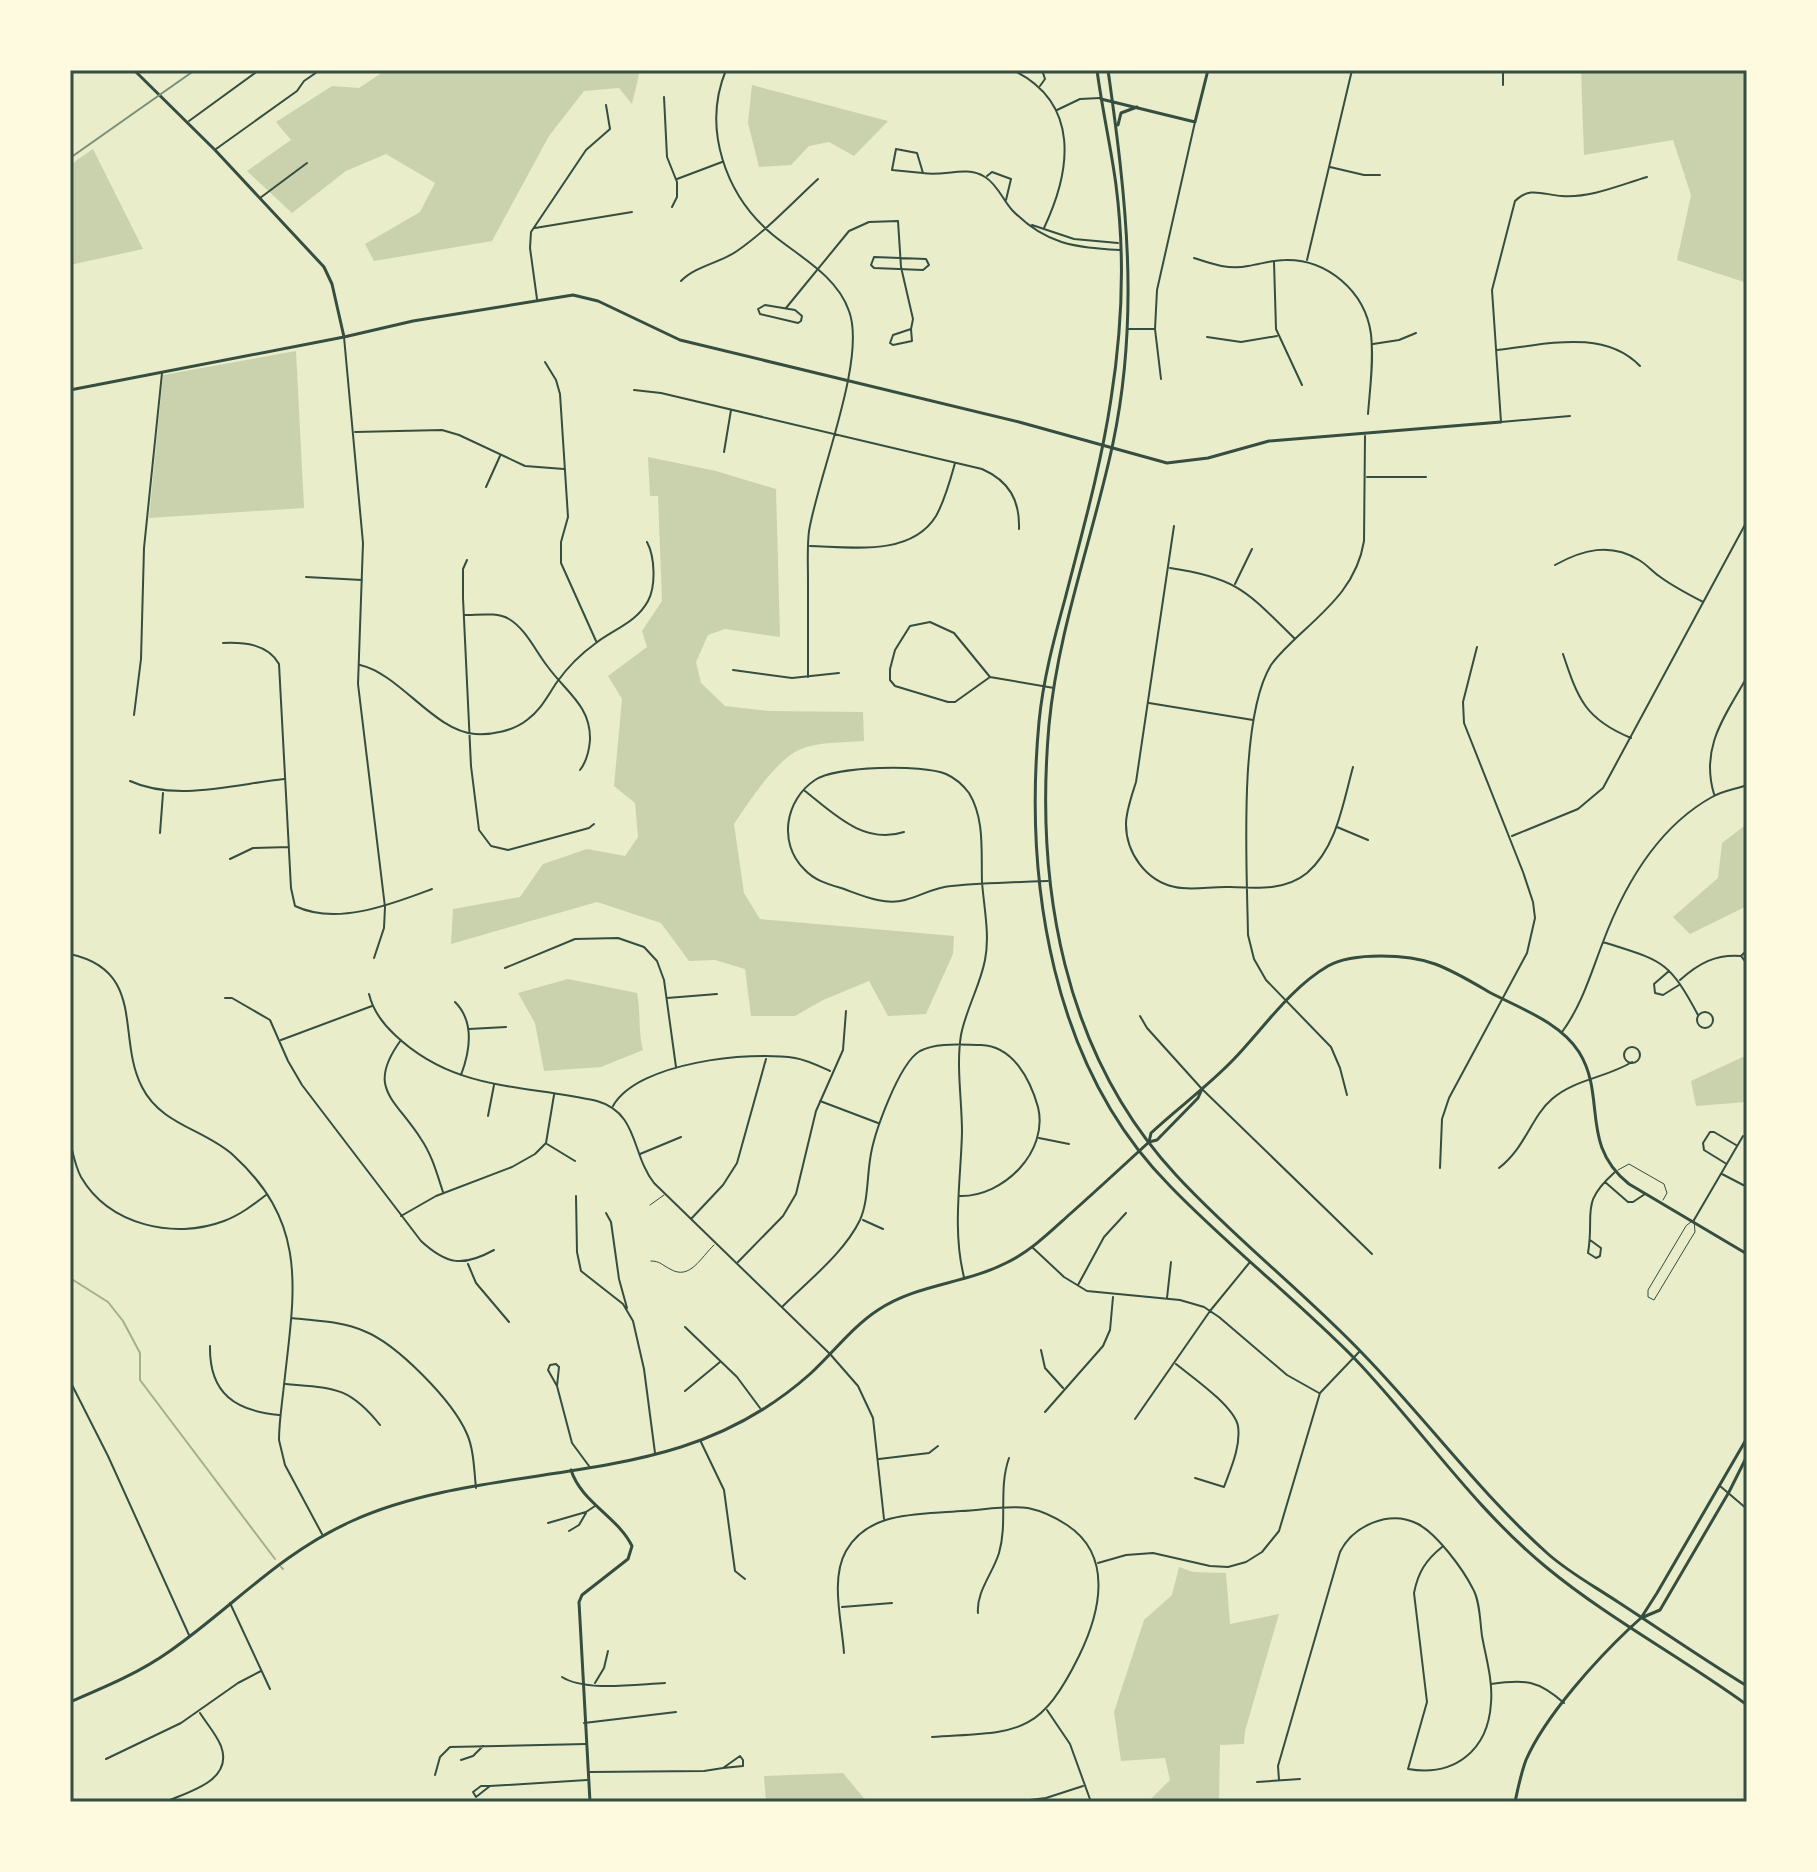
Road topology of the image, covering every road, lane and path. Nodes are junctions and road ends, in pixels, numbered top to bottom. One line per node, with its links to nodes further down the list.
1 (134, 70): 20 (street)
2 (259, 70): 20 (street)
3 (320, 70): 23 (street)
4 (726, 70): 24 (street)
5 (1015, 70): 13 (street)
6 (1042, 70): 13 (street)
7 (1097, 70): 15 (street)
8 (1108, 70): 16 (street)
9 (1208, 70): 21 (street)
10 (1352, 70): 26 (street)
11 (1503, 70): 12 (street)
12 (1503, 85)
13 (1039, 87): 19 (street)
14 (664, 97): 31 (street)
15 (1101, 99): 16 (street); 19 (street); 41 (street)
16 (1112, 101): 18 (street); 22 (street)
17 (606, 105): 40 (street)
18 (1137, 107): 21 (street); 22 (street)
19 (1056, 110): 39 (street)
20 (188, 122): 23 (street)
21 (1195, 122): 54 (street)
22 (1117, 133): 53 (street)
23 (215, 150): 33 (street)
24 (723, 162): 31 (street); 38 (street)
25 (307, 163): 33 (street)
26 (1329, 167): 28 (street); 46 (street)
27 (923, 173): 27 (street); 29 (street)
28 (1380, 175)
29 (986, 177): 34 (street); 34 (street)
30 (1647, 177): 60 (street)
31 (677, 179): 35 (street)
32 (818, 179): 38 (street)
33 (260, 198): 57 (street)
34 (1005, 201): 37 (street)
35 (672, 207)
36 (632, 212): 40 (street)
37 (1031, 225): 39 (street); 42 (street)
38 (765, 228): 47 (street); 49 (street)
39 (1044, 228): 41 (street)
40 (533, 229): 50 (street)
41 (1120, 243): 42 (street)
42 (1120, 250): 76 (street)
43 (900, 258): 47 (street); 48 (street); 48 (street); 48 (street)
44 (1194, 258): 45 (street)
45 (1274, 260): 46 (street); 56 (street)
46 (1306, 261): 59 (street)
47 (816, 269): 51 (street); 65 (street)
48 (901, 269): 52 (street)
49 (681, 281)
50 (537, 299): 57 (street); 65 (street)
51 (786, 308): 51 (street)
52 (911, 329): 52 (street)
53 (1128, 329): 54 (street); 77 (street)
54 (1155, 329): 64 (street)
55 (1416, 333): 59 (street)
56 (1278, 336): 58 (street); 66 (street)
57 (344, 337): 63 (street); 73 (street)
58 (1207, 337)
59 (1371, 344): 70 (street)
60 (1496, 350): 62 (street); 72 (street)
61 (545, 362): 81 (street)
62 (1640, 366)
63 (162, 372): 67 (street); 114 (street)
64 (1161, 379)
65 (847, 381): 74 (street); 76 (street)
66 (1302, 385)
67 (70, 390)
68 (634, 390): 69 (street)
69 (731, 409): 74 (street); 78 (street)
70 (1368, 414)
71 (1570, 416): 72 (street)
72 (1501, 422): 75 (street)
73 (354, 432): 79 (street); 95 (street)
74 (833, 434): 80 (street); 89 (street)
75 (1365, 434): 77 (street); 82 (street)
76 (1102, 445): 77 (street); 111 (street)
77 (1112, 448): 112 (street)
78 (724, 452)
79 (501, 455): 81 (street); 84 (street)
80 (955, 463): 87 (street); 89 (street)
81 (564, 469): 100 (street)
82 (1365, 477): 83 (street); 99 (street)
83 (1426, 477)
84 (486, 487)
85 (1747, 521): 97 (street)
86 (1174, 526): 93 (street)
87 (1019, 529)
88 (647, 542): 100 (street)
89 (808, 546): 107 (street)
90 (1252, 549): 96 (street)
91 (467, 560): 98 (street)
92 (1555, 565): 97 (street)
93 (1169, 567): 96 (street); 113 (street)
94 (306, 577): 95 (street)
95 (364, 580): 104 (street)
96 (1234, 585): 99 (street)
97 (1703, 602): 117 (street)
98 (464, 615): 110 (street); 116 (street)
99 (1295, 639): 115 (street)
100 (596, 642): 110 (street)
101 (223, 643): 120 (street)
102 (1477, 647): 130 (street)
103 (1563, 654): 117 (street)
104 (358, 665): 116 (street); 139 (street)
105 (733, 670): 107 (street)
106 (839, 673): 107 (street)
107 (808, 677)
108 (990, 677): 108 (street); 111 (street)
109 (1747, 677): 125 (street)
110 (559, 679): 116 (street); 119 (street)
111 (1044, 687): 112 (street); 134 (street)
112 (1054, 688): 135 (street)
113 (1147, 703): 115 (street); 137 (street)
114 (134, 715)
115 (1255, 720): 137 (street)
116 (470, 734): 126 (street)
117 (1631, 738): 130 (street)
118 (1353, 767): 127 (street)
119 (580, 770)
120 (286, 779): 124 (street); 132 (street)
121 (130, 781): 124 (street)
122 (1747, 785): 125 (street)
123 (804, 790): 128 (street); 136 (street); 136 (street)
124 (163, 792): 129 (street)
125 (1715, 795): 140 (street)
126 (594, 824)
127 (1337, 827): 131 (street); 137 (street)
128 (904, 832)
129 (160, 833)
130 (1510, 837): 153 (street)
131 (1368, 840)
132 (290, 847): 133 (street); 139 (street)
133 (230, 859)
134 (1039, 881): 135 (street); 136 (street); 188 (street)
135 (1048, 881): 184 (street)
136 (982, 883): 165 (street)
137 (1248, 888): 154 (street)
138 (432, 889): 139 (street)
139 (385, 907): 144 (street)
140 (1603, 942): 147 (street); 162 (street)
141 (1747, 950): 143 (street)
142 (70, 954): 199 (street)
143 (1741, 956): 145 (street); 148 (street)
144 (374, 958)
145 (1747, 964)
146 (505, 968): 152 (street)
147 (1670, 970): 148 (street); 148 (street)
148 (1680, 982): 158 (street)
149 (369, 994): 156 (street)
150 (717, 994): 152 (street)
151 (225, 998): 163 (street)
152 (666, 998): 168 (street)
153 (1502, 999): 154 (street); 162 (street); 192 (street)
154 (1287, 1001): 173 (street); 175 (street)
155 (455, 1002): 161 (street)
156 (372, 1006): 163 (street); 164 (street)
157 (846, 1011): 169 (street)
158 (1698, 1015): 158 (street)
159 (1140, 1016): 173 (street)
160 (506, 1027): 161 (street)
161 (468, 1029): 170 (street)
162 (1562, 1032): 171 (street)
163 (280, 1040): 208 (street)
164 (401, 1040): 170 (street); 198 (street)
165 (961, 1045): 179 (street); 182 (street); 203 (street)
166 (766, 1058): 168 (street); 169 (street); 209 (street)
167 (1632, 1062): 171 (street)
168 (676, 1067): 177 (street)
169 (833, 1072): 176 (street)
170 (461, 1076): 172 (street)
171 (1589, 1079): 193 (street); 194 (street)
172 (494, 1084): 174 (street); 178 (street)
173 (1202, 1089): 184 (street); 184 (street); 217 (street)
174 (554, 1094): 177 (street); 185 (street)
175 (1347, 1095)
176 (820, 1101): 179 (street); 223 (street)
177 (613, 1107): 189 (street)
178 (488, 1116)
179 (879, 1123): 210 (street)
180 (1743, 1136): 187 (street)
181 (681, 1137): 189 (street)
182 (1038, 1137): 186 (street); 203 (street)
183 (70, 1141): 199 (street)
184 (1149, 1142): 188 (street); 236 (street)
185 (546, 1143): 190 (street); 198 (street)
186 (1069, 1144)
187 (1737, 1146): 191 (street); 191 (street)
188 (1139, 1151): 215 (street); 221 (street)
189 (639, 1154): 200 (street)
190 (575, 1161)
191 (1726, 1164): 195 (street)
192 (1440, 1168)
193 (1499, 1168)
194 (1615, 1172): 196 (street); 201 (street); 204 (lane)
195 (1721, 1174): 197 (street); 211 (street)
196 (1604, 1182): 201 (street); 213 (street)
197 (1747, 1187)
198 (443, 1193): 208 (street)
199 (267, 1194): 231 (street)
200 (666, 1194): 205 (lane); 209 (street)
201 (1645, 1194): 204 (street)
202 (576, 1196): 229 (street)
203 (960, 1196): 224 (street)
204 (1662, 1203): 211 (street)
205 (650, 1205)
206 (606, 1213): 229 (street)
207 (1126, 1213): 225 (street)
208 (401, 1216): 222 (street)
209 (691, 1219): 214 (street)
210 (860, 1219): 212 (street); 228 (street)
211 (1694, 1220): 211 (lane); 218 (street)
212 (883, 1229)
213 (1590, 1240)
214 (716, 1243): 219 (lane); 223 (street)
215 (1032, 1247): 224 (street); 225 (street)
216 (494, 1250): 222 (street)
217 (1372, 1254)
218 (1747, 1254)
219 (651, 1261)
220 (1171, 1262): 227 (street)
221 (1250, 1262): 230 (street); 238 (street)
222 (468, 1263): 232 (street)
223 (737, 1263): 228 (street)
224 (964, 1278): 237 (street)
225 (1077, 1286): 226 (street)
226 (1113, 1294): 227 (street); 244 (street)
227 (1167, 1299): 230 (street)
228 (782, 1307): 237 (street)
229 (627, 1309): 255 (street)
230 (1210, 1311): 240 (street); 246 (street)
231 (291, 1318): 242 (street); 263 (street)
232 (509, 1322)
233 (685, 1327): 239 (street)
234 (210, 1346): 249 (street)
235 (1041, 1350): 244 (street)
236 (1360, 1351): 238 (street); 280 (street)
237 (830, 1354): 247 (street); 258 (street)
238 (1354, 1358): 246 (street); 281 (street)
239 (720, 1362): 245 (street); 247 (street)
240 (1175, 1363): 250 (street); 261 (street)
241 (70, 1381): 282 (street)
242 (284, 1384): 249 (street); 251 (street)
243 (557, 1386): 243 (street); 259 (street)
244 (1064, 1389): 248 (street)
245 (685, 1391)
246 (1320, 1393): 274 (street)
247 (761, 1410): 253 (street)
248 (1045, 1412)
249 (280, 1416): 272 (street)
250 (1135, 1419)
251 (380, 1425)
252 (1747, 1438): 262 (street)
253 (700, 1440): 255 (street); 275 (street)
254 (938, 1446): 258 (street)
255 (655, 1454): 259 (street)
256 (1747, 1456): 264 (street)
257 (1009, 1458): 266 (street)
258 (878, 1459): 269 (street)
259 (590, 1467): 260 (street)
260 (571, 1470): 263 (street); 265 (street)
261 (1195, 1478)
262 (1719, 1486): 264 (street); 280 (street)
263 (476, 1488): 272 (street)
264 (1729, 1492): 267 (street); 280 (street)
265 (596, 1505): 268 (street); 288 (street)
266 (1003, 1508): 269 (street); 274 (street); 279 (street)
267 (1747, 1509)
268 (586, 1512): 270 (street); 271 (street)
269 (884, 1519): 278 (street)
270 (548, 1523)
271 (569, 1531)
272 (322, 1535): 276 (street)
273 (1442, 1547): 290 (street); 290 (street); 312 (street)
274 (1096, 1563): 296 (street)
275 (745, 1579)
276 (230, 1602): 282 (street); 285 (street)
277 (892, 1603): 278 (street)
278 (841, 1607): 284 (street)
279 (978, 1613)
280 (1641, 1618): 281 (street); 291 (street)
281 (1631, 1627): 294 (street); 295 (street)
282 (190, 1636): 293 (street)
283 (608, 1651): 289 (street)
284 (844, 1653)
285 (261, 1671): 292 (street); 297 (street)
286 (562, 1677): 288 (street)
287 (665, 1683): 289 (street)
288 (582, 1684): 289 (street); 299 (street)
289 (594, 1684)
290 (1490, 1684): 294 (street)
291 (1747, 1686)
292 (270, 1689)
293 (70, 1702)
294 (1564, 1703): 320 (street)
295 (1747, 1705)
296 (1047, 1709): 300 (street); 314 (street)
297 (200, 1712): 305 (street); 317 (street)
298 (676, 1712): 299 (street)
299 (584, 1723): 301 (street)
300 (932, 1737)
301 (586, 1744): 302 (street); 308 (street)
302 (484, 1746): 303 (street); 304 (street)
303 (468, 1747): 304 (street); 309 (street)
304 (473, 1756): 306 (street)
305 (106, 1759)
306 (461, 1760)
307 (723, 1768): 307 (street); 308 (street)
308 (588, 1772): 311 (street)
309 (435, 1775)
310 (1300, 1779): 312 (street)
311 (588, 1780): 315 (street); 318 (street)
312 (1279, 1780): 313 (street)
313 (1257, 1782)
314 (1085, 1785): 316 (street); 319 (street)
315 (490, 1786)
316 (1030, 1800)
317 (165, 1802)
318 (590, 1802)
319 (1091, 1802)
320 (1515, 1802)

